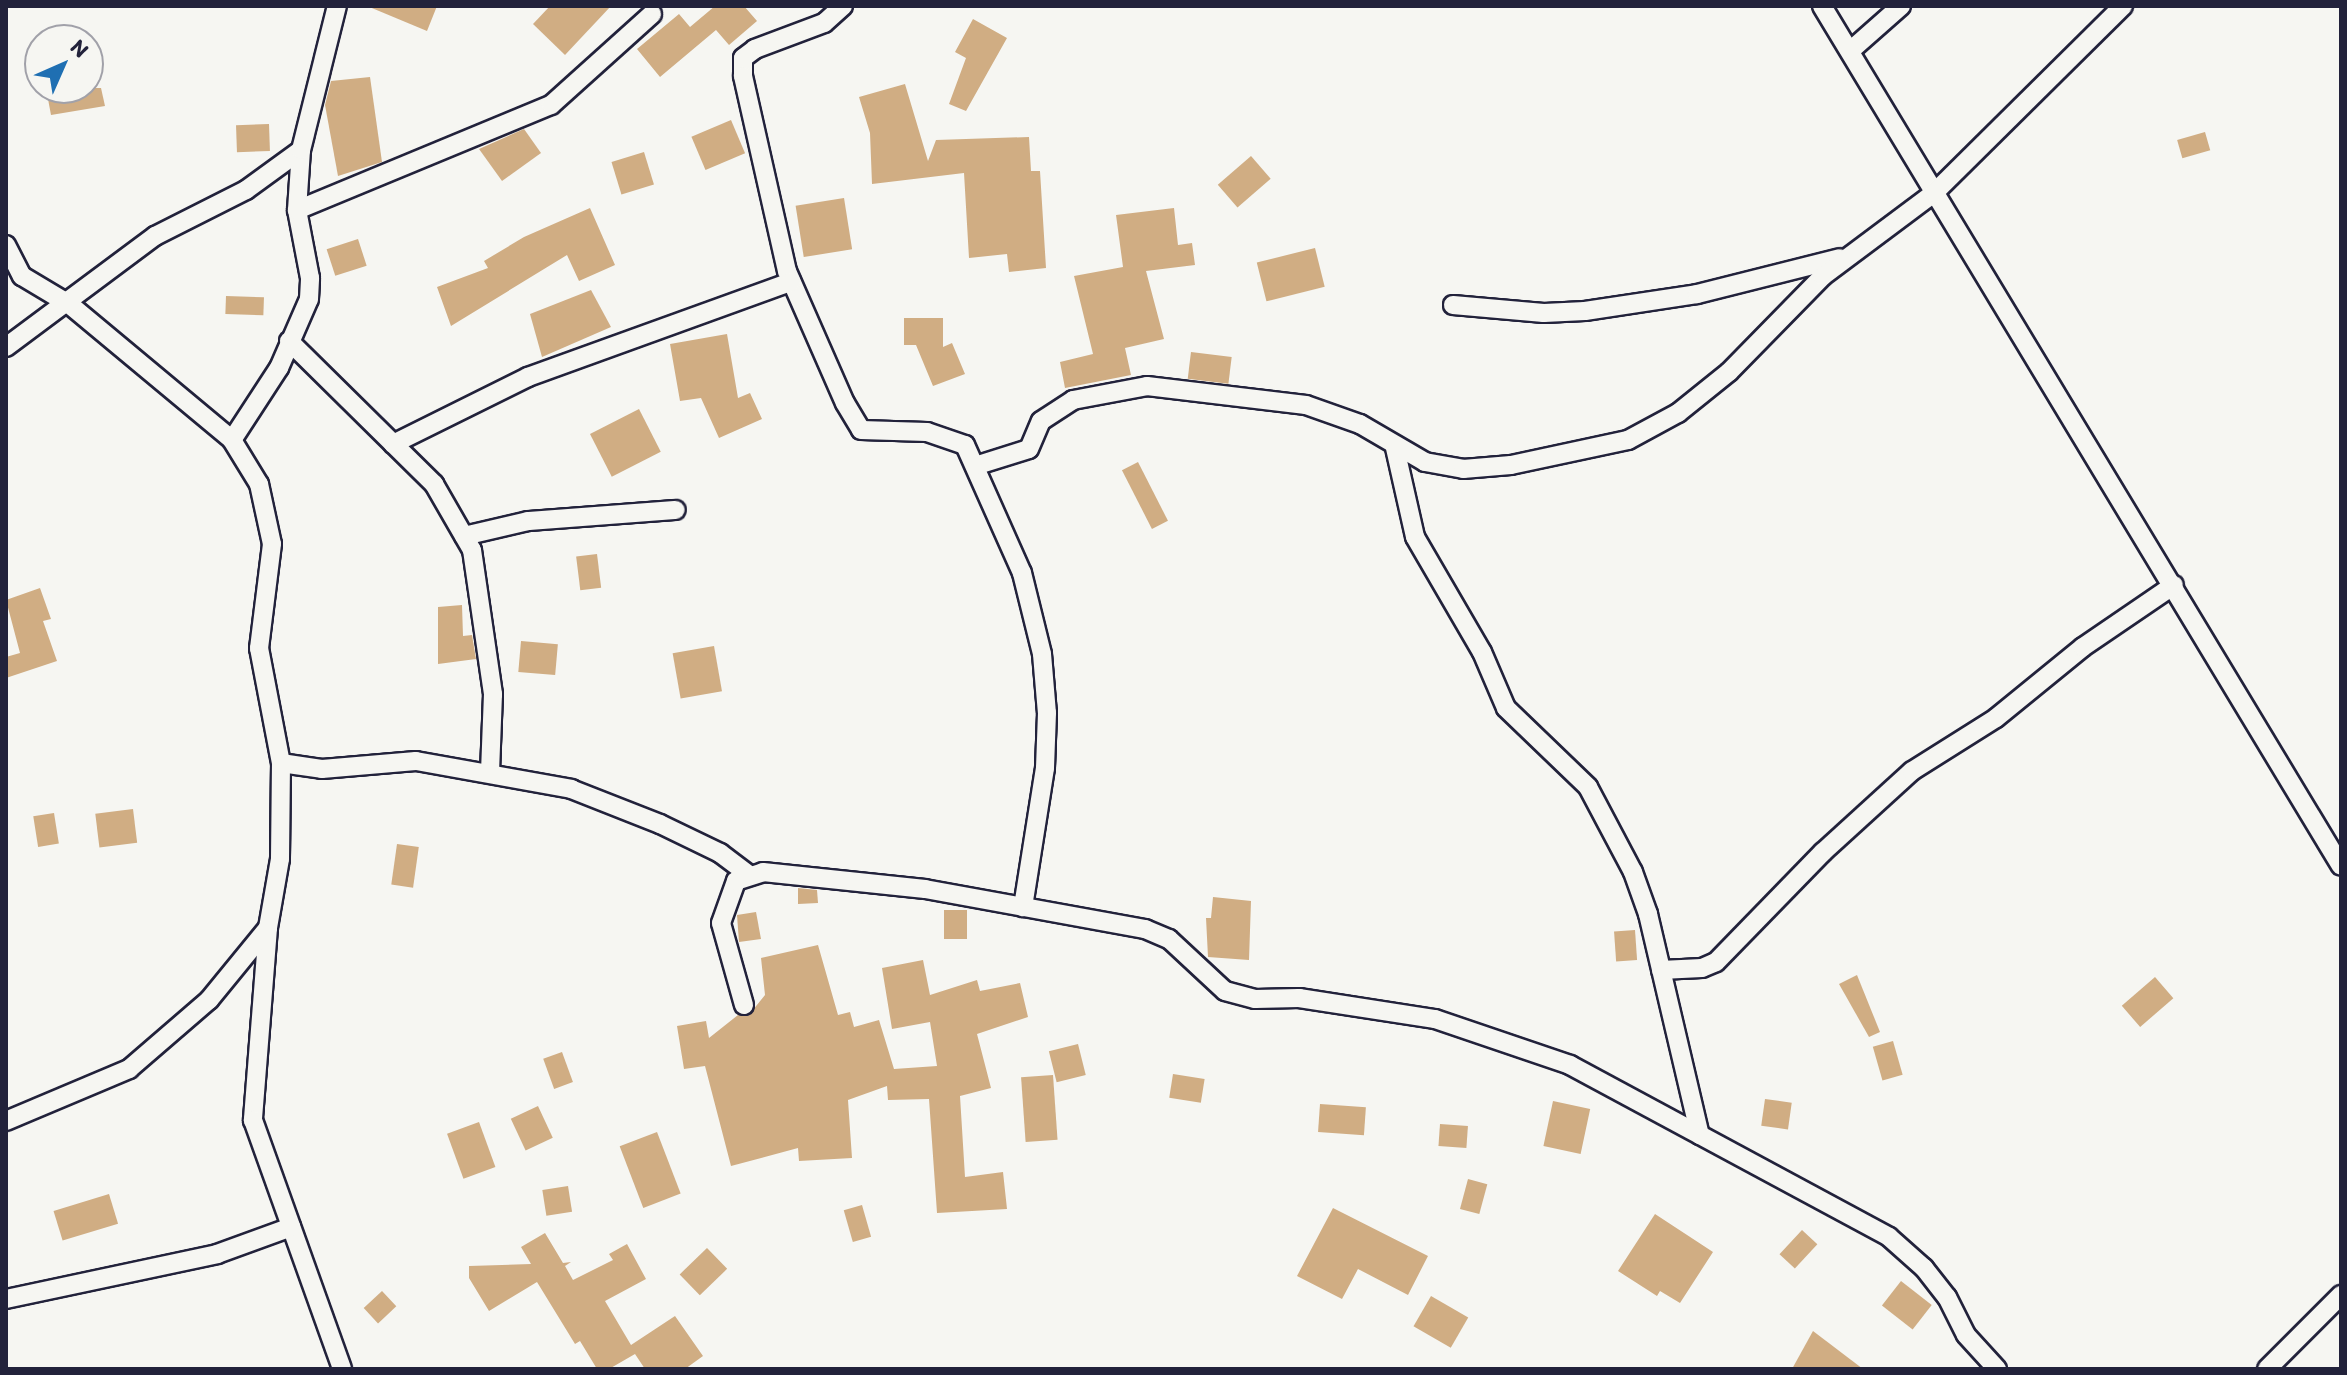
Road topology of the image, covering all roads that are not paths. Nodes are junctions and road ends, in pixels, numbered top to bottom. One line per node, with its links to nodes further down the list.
1 (337, 6): 8 (street)
2 (843, 6): 13 (street)
3 (1822, 6): 7 (street)
4 (1901, 6): 7 (street)
5 (2123, 6): 9 (street)
6 (652, 14): 10 (street)
7 (1850, 51): 9 (street)
8 (301, 150): 10 (street); 14 (street)
9 (1934, 193): 12 (street); 24 (street)
10 (297, 210): 16 (street)
11 (6, 245): 14 (street)
12 (1849, 256): 15 (street); 20 (street)
13 (791, 282): 19 (street); 21 (street)
14 (69, 304): 17 (street); 18 (street)
15 (1453, 305)
16 (289, 341): 18 (street); 19 (street)
17 (6, 347)
18 (232, 440): 25 (street)
19 (393, 444): 23 (street)
20 (1395, 448): 21 (street); 31 (street)
21 (978, 465): 29 (street)
22 (676, 510): 23 (street)
23 (464, 536): 26 (street)
24 (2174, 585): 27 (street); 31 (street)
25 (281, 763): 26 (street); 30 (street)
26 (490, 773): 28 (street)
27 (2341, 866)
28 (749, 875): 29 (street); 32 (street)
29 (1023, 907): 34 (street)
30 (268, 928): 33 (street); 35 (street)
31 (1661, 970): 34 (street)
32 (744, 1005)
33 (6, 1121)
34 (1700, 1135): 39 (street)
35 (291, 1227): 37 (street); 38 (street)
36 (2341, 1295): 40 (street)
37 (6, 1299)
38 (342, 1369)
39 (1997, 1369)
40 (2267, 1369)

